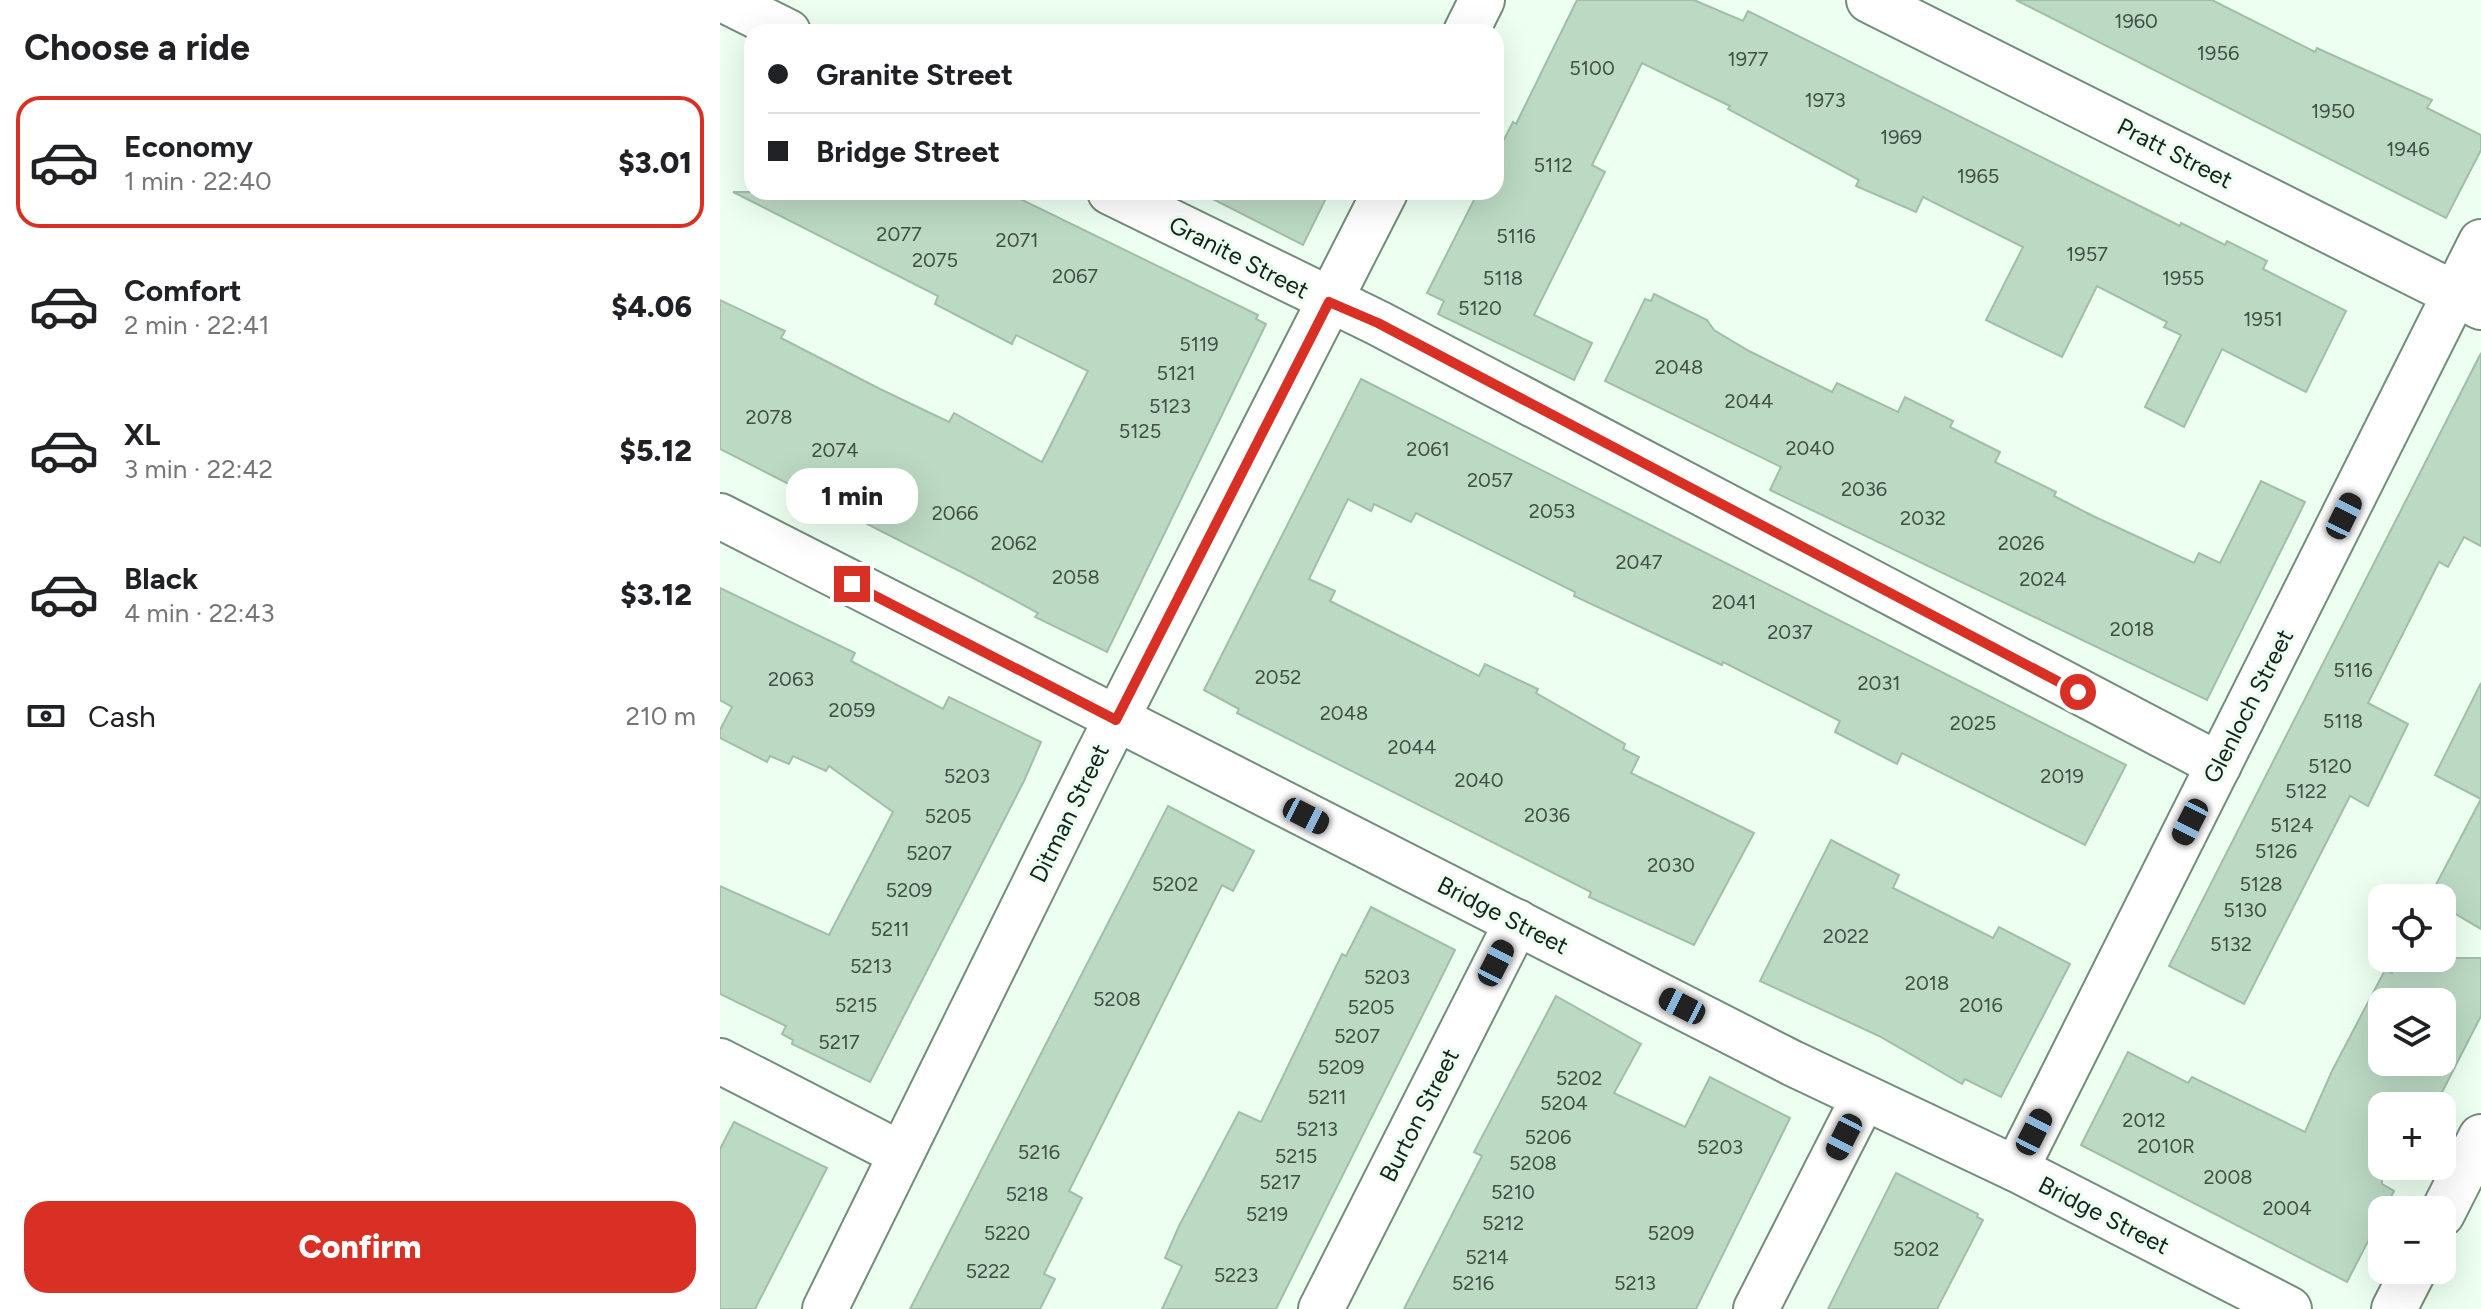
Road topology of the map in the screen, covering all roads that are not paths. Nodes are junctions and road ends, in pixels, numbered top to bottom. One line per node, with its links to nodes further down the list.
1 (724, 0): 4 (street)
2 (1482, 0): 5 (street)
3 (1869, 0): 9 (street, Pratt Street)
4 (772, 24)
5 (1470, 24)
6 (1126, 200): 10 (street, Granite Street)
7 (1381, 200): 10 (street, Ditman Street)
8 (2481, 242): 9 (street, Glenloch Street)
9 (2468, 300): 13 (street, Glenloch Street)
10 (1329, 302): 12 (street, Ditman Street); 13 (street, Granite Street)
11 (720, 516): 12 (street, Bridge Street)
12 (1116, 720): 14 (street, Bridge Street); 18 (street, Ditman Street)
13 (2219, 765): 19 (street, Glenloch Street)
14 (1517, 922): 16 (street, Bridge Street); 23 (street, Burton Street)
15 (720, 1061): 18 (street)
16 (1863, 1099): 19 (street, Bridge Street); 24 (street)
17 (2481, 1137): 20 (street)
18 (901, 1154): 22 (street, Ditman Street)
19 (2016, 1169): 25 (street, Bridge Street)
20 (2451, 1196)
21 (2407, 1284): 26 (street)
22 (825, 1309)
23 (1321, 1309)
24 (1756, 1309)
25 (2289, 1309)
26 (2394, 1309)

